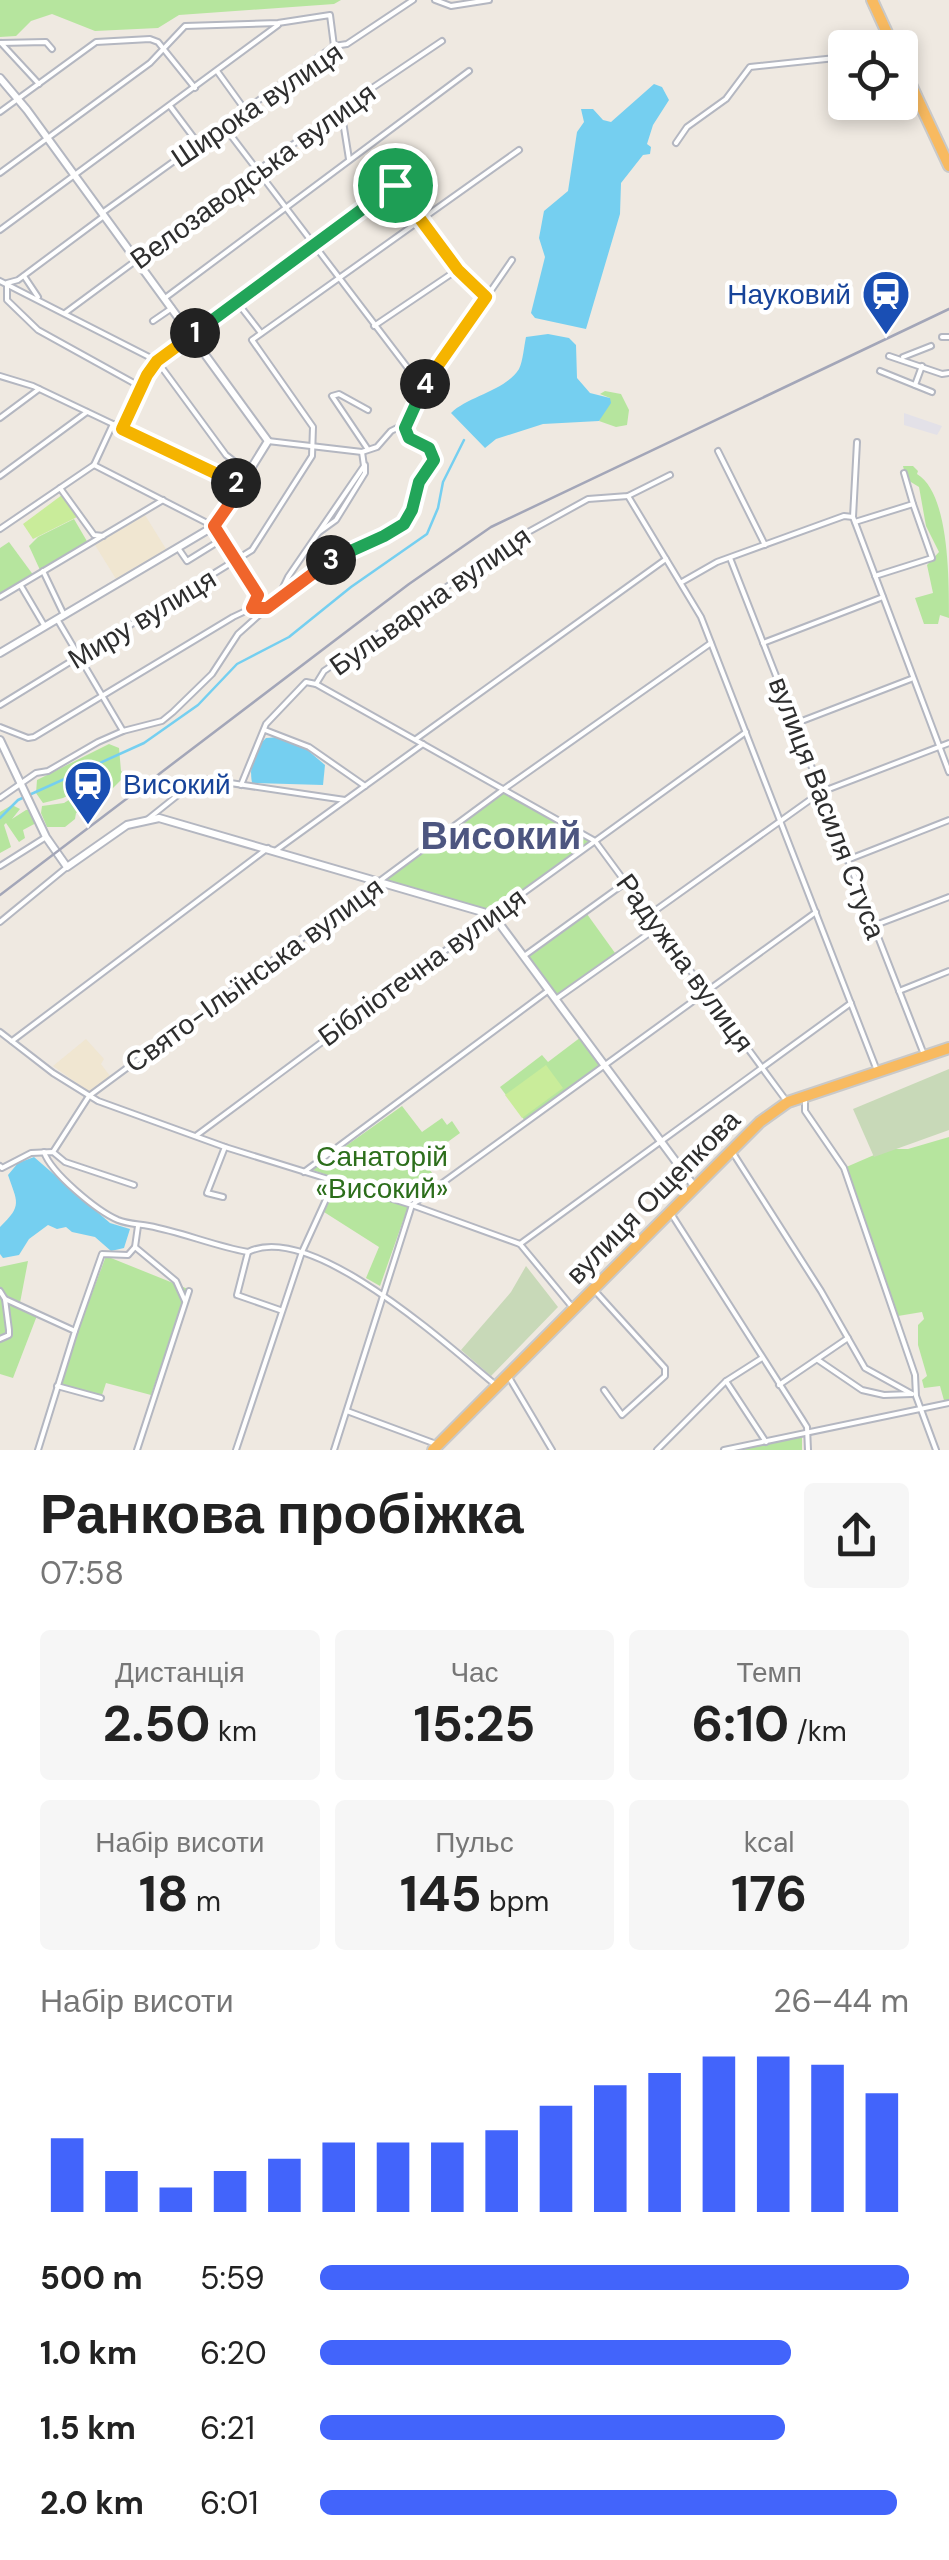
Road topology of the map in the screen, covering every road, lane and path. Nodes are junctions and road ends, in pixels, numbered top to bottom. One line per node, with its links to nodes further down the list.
1 (413, 0): 9 (street, Широка вулиця)
2 (435, 0): 3 (street)
3 (490, 0)
4 (872, 0): 6 (highway)
5 (278, 24): 9 (street); 10 (street); 13 (street)
6 (885, 30)
7 (442, 41): 22 (street, Велозаводська вулиця)
8 (0, 44): 11 (street); 16 (street)
9 (334, 46): 21 (street, Широка вулиця)
10 (165, 47): 16 (street); 17 (street); 25 (street)
11 (52, 48)
12 (828, 60): 27 (street)
13 (217, 70): 17 (street); 21 (street)
14 (468, 71): 29 (street)
15 (0, 78): 18 (street)
16 (38, 84): 18 (street)
17 (195, 88): 20 (street)
18 (18, 98): 23 (street); 25 (street)
19 (918, 100): 31 (highway)
20 (170, 106): 26 (street); 34 (street)
21 (244, 109): 24 (street, Широка вулиця)
22 (340, 110): 29 (street); 33 (street, Велозаводська вулиця)
23 (0, 112)
24 (223, 125): 26 (street, Широка вулиця); 33 (street)
25 (48, 138): 32 (street); 34 (street)
26 (198, 142): 37 (street, Широка вулиця)
27 (676, 143)
28 (519, 150): 38 (street)
29 (349, 161): 36 (street)
30 (376, 166): 35 (street)
31 (949, 166)
32 (0, 172)
33 (257, 172): 36 (street); 41 (street, Велозаводська вулиця)
34 (75, 176): 37 (street); 39 (street)
35 (395, 185): 38 (street); 40 (street)
36 (285, 210): 40 (street); 48 (street)
37 (103, 214): 41 (street); 44 (street, Широка вулиця)
38 (420, 222): 43 (street); 45 (street)
39 (0, 230)
40 (313, 246): 45 (street); 50 (street)
41 (137, 260): 48 (street); 52 (street, Велозаводська вулиця)
42 (512, 260): 47 (street)
43 (458, 270): 47 (street); 54 (street)
44 (24, 276): 46 (street, Широка вулиця); 49 (street)
45 (338, 278): 54 (street); 55 (street)
46 (3, 281): 49 (street); 66 (street)
47 (486, 297): 67 (street)
48 (164, 298): 51 (street)
49 (40, 300): 52 (street)
50 (237, 302): 55 (street); 56 (street)
51 (172, 308): 53 (street); 56 (street)
52 (65, 312): 60 (street)
53 (153, 321)
54 (374, 326): 67 (street)
55 (261, 333): 78 (street)
56 (192, 336): 60 (street); 76 (street)
57 (931, 346): 59 (street)
58 (889, 356): 59 (street)
59 (901, 358): 61 (street)
60 (157, 361): 66 (street); 83 (street)
61 (922, 366): 63 (street); 65 (street)
62 (880, 371): 65 (street)
63 (949, 374)
64 (0, 376): 68 (street)
65 (915, 385): 69 (street)
66 (142, 387): 75 (street)
67 (423, 388): 73 (street)
68 (40, 389): 71 (street); 72 (street)
69 (932, 392)
70 (368, 410): 79 (street)
71 (87, 412): 74 (street); 85 (street)
72 (0, 418)
73 (408, 423): 79 (street); 107 (street)
74 (112, 424): 75 (street); 81 (street)
75 (122, 429): 86 (street)
76 (268, 441): 78 (street); 83 (street)
77 (857, 442): 91 (street)
78 (314, 446): 79 (street); 100 (street, Миру вулиця)
79 (365, 450): 107 (street)
80 (718, 450): 96 (street)
81 (94, 465): 87 (street); 89 (street)
82 (904, 473): 90 (street)
83 (250, 474): 86 (street)
84 (670, 475): 88 (street, Бульварна вулиця)
85 (0, 476)
86 (242, 486): 92 (street)
87 (60, 488): 93 (street); 94 (street)
88 (628, 496): 99 (street); 117 (street, Бульварна вулиця)
89 (164, 499): 92 (street); 94 (street)
90 (913, 504): 91 (street); 102 (street)
91 (854, 520): 96 (street); 102 (street)
92 (214, 526): 97 (street); 100 (street)
93 (0, 528)
94 (104, 536): 101 (street)
95 (216, 543): 97 (street)
96 (766, 546): 98 (street)
97 (178, 548): 110 (street)
98 (730, 558): 103 (street); 113 (street, вулиця Василя Стуса)
99 (666, 559): 103 (street); 126 (street)
100 (237, 562): 108 (street); 115 (street, Миру вулиця)
101 (43, 572): 104 (street); 110 (street)
102 (875, 576): 106 (street)
103 (681, 583): 112 (street)
104 (22, 586): 105 (street); 111 (street)
105 (0, 597)
106 (883, 597): 113 (street); 116 (street)
107 (278, 600): 109 (street)
108 (252, 608): 109 (street); 118 (street)
109 (267, 608): 123 (street)
110 (60, 617): 111 (street); 115 (street)
111 (45, 626): 114 (street)
112 (711, 643): 124 (street); 135 (street, Свято-Ільїнська вулиця)
113 (763, 643): 120 (street, вулиця Василя Стуса)
114 (0, 653)
115 (80, 656): 118 (street); 119 (street, Миру вулиця)
116 (914, 678): 120 (street); 129 (street)
117 (316, 684): 122 (street, Бульварна вулиця); 126 (street, Радужна вулиця)
118 (104, 695): 121 (street); 123 (street)
119 (0, 704)
120 (794, 724): 136 (street, вулиця Василя Стуса)
121 (0, 727)
122 (263, 730): 132 (street, Бульварна вулиця); 133 (street)
123 (123, 731): 134 (street)
124 (746, 732): 141 (street); 143 (street, Бібліотечна вулиця)
125 (0, 740): 130 (street)
126 (416, 740): 128 (street, Радужна вулиця)
127 (949, 743): 129 (street)
128 (424, 744): 133 (street); 135 (street, Радужна вулиця)
129 (939, 746): 131 (street); 136 (street)
130 (3, 753): 134 (street)
131 (949, 772)
132 (241, 786): 138 (street); 139 (street)
133 (365, 786): 138 (street)
134 (24, 788): 137 (street); 142 (street)
135 (504, 789): 143 (street, Радужна вулиця); 148 (street, Свято-Ільїнська вулиця)
136 (821, 792): 141 (street); 145 (street, вулиця Василя Стуса)
137 (0, 798)
138 (346, 800): 144 (street)
139 (148, 818): 144 (street); 147 (street)
140 (949, 820): 145 (street)
141 (781, 822): 151 (street); 153 (street)
142 (46, 837): 146 (street); 147 (street)
143 (595, 841): 149 (street, Радужна вулиця); 152 (street, Бібліотечна вулиця)
144 (271, 850): 148 (street); 165 (street)
145 (847, 860): 155 (street, вулиця Василя Стуса)
146 (0, 866)
147 (67, 868): 154 (street)
148 (381, 882): 152 (street); 171 (street, Свято-Ільїнська вулиця)
149 (626, 883): 153 (street, Радужна вулиця); 157 (street)
150 (949, 897): 155 (street)
151 (816, 912): 161 (street); 163 (street)
152 (493, 914): 157 (street); 174 (street, Бібліотечна вулиця)
153 (650, 915): 156 (street, Радужна вулиця)
154 (0, 922)
155 (873, 926): 160 (street, вулиця Василя Стуса)
156 (658, 927): 161 (street, Радужна вулиця); 162 (street)
157 (524, 956): 159 (street)
158 (949, 972): 160 (street)
159 (549, 990): 162 (street); 181 (street)
160 (899, 991): 167 (street, вулиця Василя Стуса)
161 (706, 992): 168 (street); 169 (street, Радужна вулиця)
162 (556, 999): 168 (street)
163 (851, 1004): 169 (street); 170 (street)
164 (0, 1032): 165 (street)
165 (12, 1041): 171 (street)
166 (949, 1048): 167 (highway, вулиця Ощепкова)
167 (924, 1057): 170 (highway, вулиця Ощепкова)
168 (605, 1065): 175 (street); 186 (street)
169 (762, 1068): 173 (street, Радужна вулиця); 175 (street)
170 (878, 1072): 172 (highway, вулиця Ощепкова)
171 (89, 1096): 174 (street); 179 (street)
172 (805, 1096): 173 (highway, вулиця Ощепкова); 211 (street)
173 (788, 1102): 177 (highway, вулиця Ощепкова)
174 (198, 1136): 176 (street)
175 (661, 1142): 184 (street); 189 (street)
176 (226, 1147): 181 (street); 185 (street)
177 (731, 1150): 184 (highway, вулиця Ощепкова); 201 (street)
178 (44, 1152): 179 (street); 180 (street); 188 (street)
179 (52, 1152): 183 (street)
180 (1, 1167)
181 (304, 1172): 182 (street)
182 (334, 1182): 186 (street); 192 (street)
183 (134, 1185)
184 (694, 1186): 187 (highway, вулиця Ощепкова)
185 (222, 1197)
186 (412, 1205): 189 (street); 196 (street)
187 (669, 1211): 193 (highway, вулиця Ощепкова); 203 (street)
188 (138, 1225): 190 (street); 191 (street)
189 (520, 1244): 198 (street)
190 (134, 1248): 197 (street); 200 (street)
191 (248, 1252): 192 (street); 199 (street)
192 (302, 1252): 196 (street); 199 (street)
193 (593, 1288): 198 (highway, вулиця Ощепкова); 210 (street)
194 (189, 1290): 197 (street)
195 (1, 1294): 200 (street); 202 (street)
196 (384, 1295): 209 (street); 215 (street)
197 (185, 1301): 220 (street)
198 (573, 1308): 205 (highway, вулиця Ощепкова)
199 (281, 1310): 221 (street)
200 (75, 1332): 208 (street)
201 (848, 1338): 204 (street); 211 (street)
202 (0, 1339)
203 (762, 1358): 206 (street); 207 (street)
204 (818, 1360): 207 (street); 211 (street)
205 (508, 1375): 209 (highway, вулиця Ощепкова); 223 (street)
206 (726, 1381): 217 (street); 224 (street)
207 (779, 1385): 216 (street)
208 (58, 1386): 212 (street); 219 (street)
209 (497, 1386): 218 (highway, вулиця Ощепкова)
210 (604, 1390)
211 (914, 1395): 214 (street)
212 (101, 1398)
213 (949, 1404): 214 (street)
214 (921, 1410): 216 (street); 227 (street)
215 (347, 1411): 218 (street); 222 (street)
216 (806, 1432): 217 (street); 226 (street)
217 (766, 1442): 225 (street)
218 (436, 1448)
219 (38, 1450)
220 (136, 1450)
221 (236, 1450)
222 (334, 1450)
223 (552, 1450)
224 (658, 1450)
225 (724, 1450)
226 (808, 1450)
227 (936, 1450)

